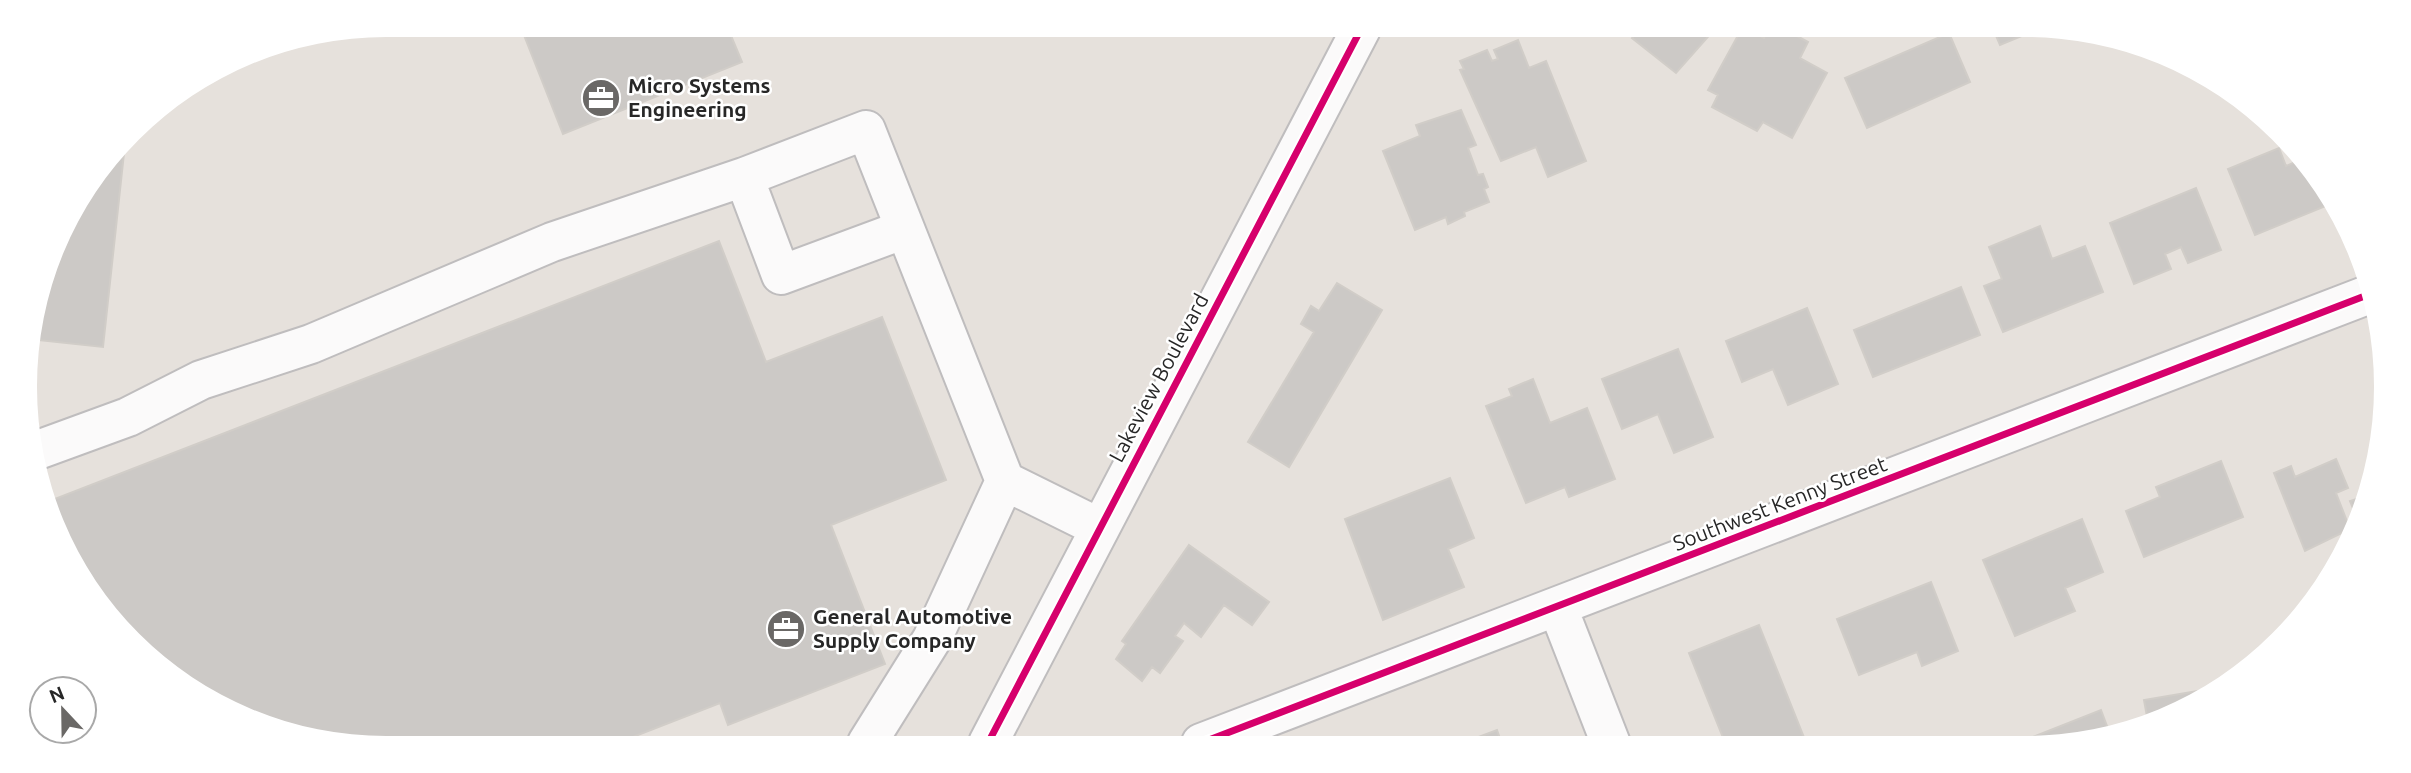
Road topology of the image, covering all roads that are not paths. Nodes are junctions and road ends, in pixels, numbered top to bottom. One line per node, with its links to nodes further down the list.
1 (1357, 37): 7 (street, Lakeview Boulevard)
2 (744, 177): 3 (street); 3 (street); 5 (street)
3 (905, 229): 6 (street)
4 (2362, 297): 8 (street, Southwest Kenny Street)
5 (42, 448)
6 (1005, 481): 7 (street); 9 (street)
7 (1100, 528): 10 (street, Lakeview Boulevard)
8 (1558, 608): 11 (street, Southwest Kenny Street); 12 (street)
9 (871, 736)
10 (992, 736)
11 (1220, 736)
12 (1608, 736)

